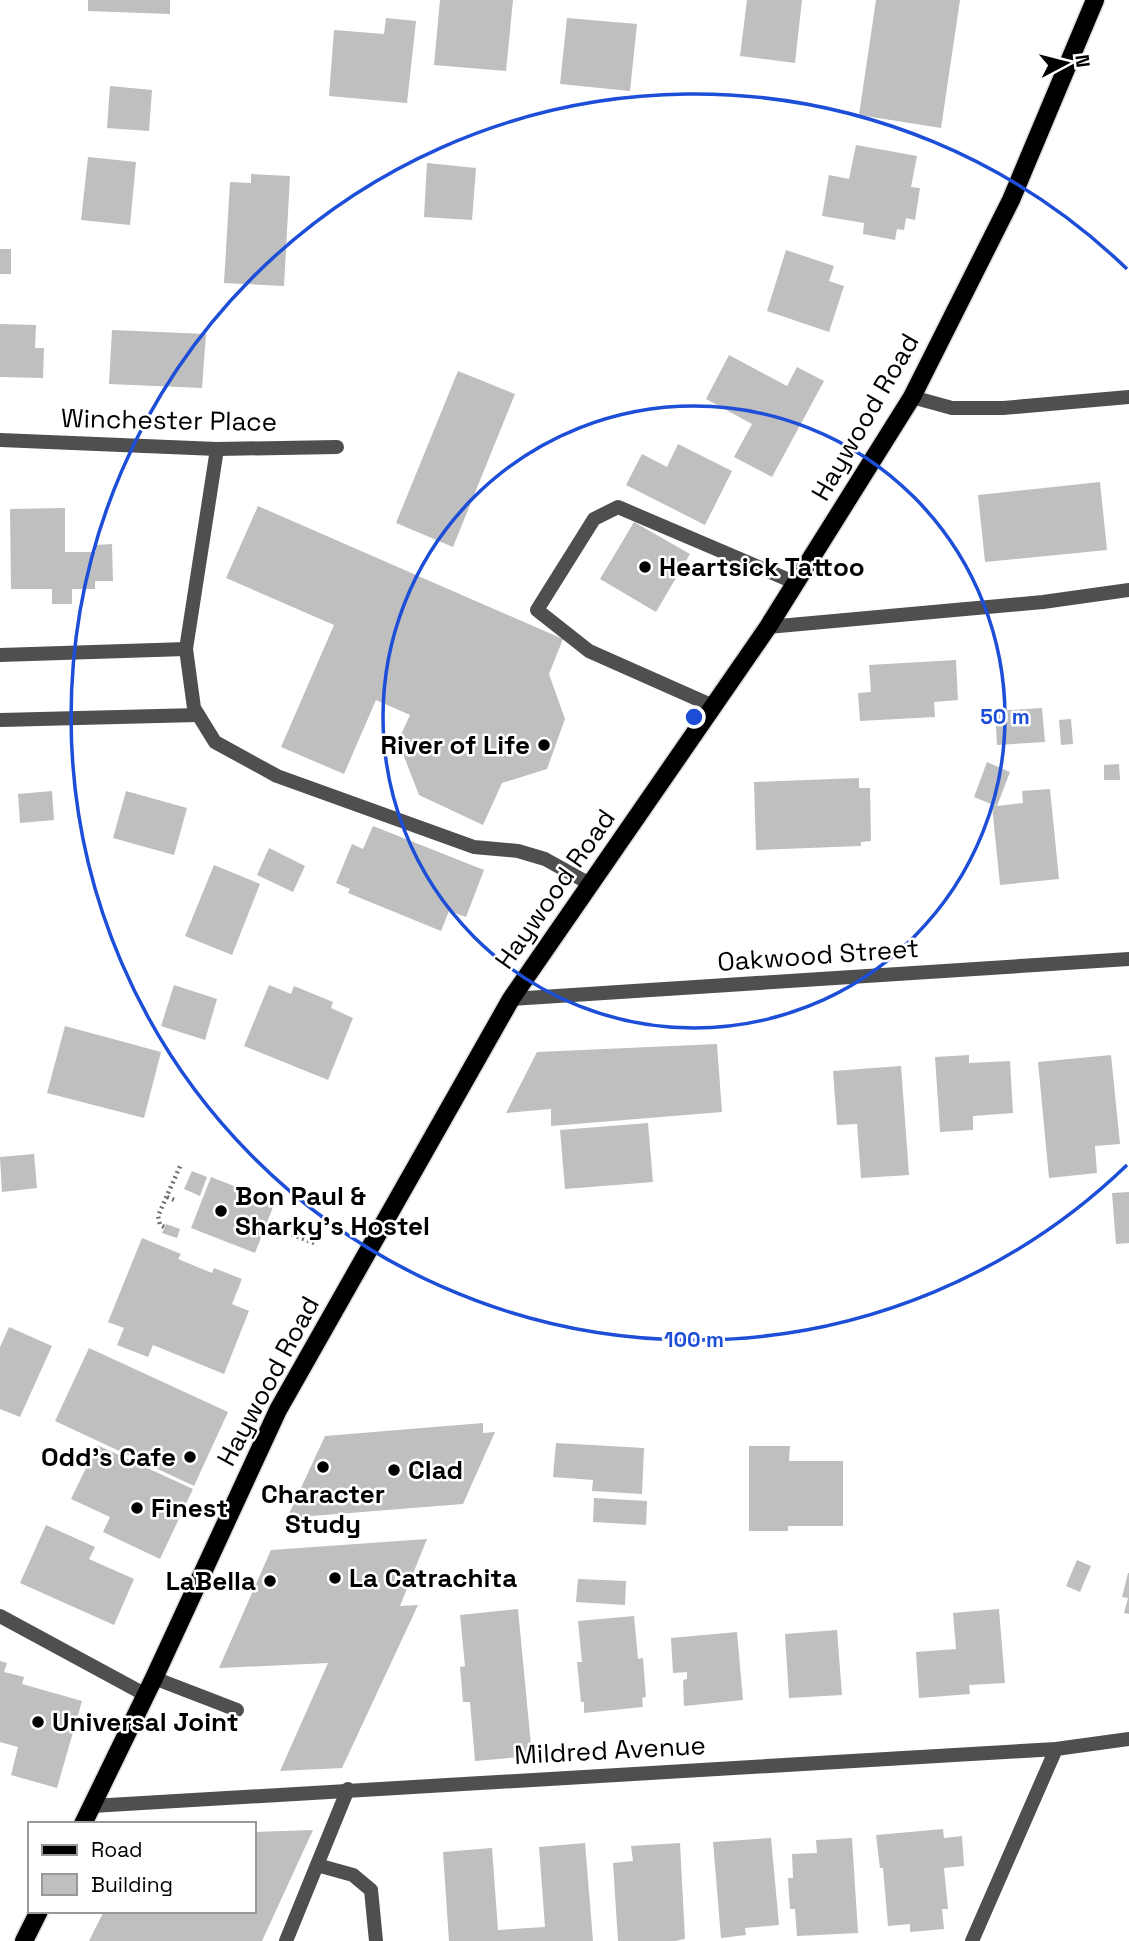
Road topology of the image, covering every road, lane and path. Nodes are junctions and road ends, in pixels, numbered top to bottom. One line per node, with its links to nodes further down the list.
1 (1095, 0): 2 (main road, Haywood Road)
2 (912, 397): 3 (street); 7 (main road, Haywood Road)
3 (1129, 397)
4 (0, 440): 6 (street, Winchester Place)
5 (337, 447): 6 (street, Winchester Place)
6 (217, 449): 10 (street)
7 (796, 583): 9 (main road, Haywood Road); 12 (street)
8 (1129, 590): 9 (street)
9 (768, 627): 12 (main road, Haywood Road)
10 (186, 649): 11 (street); 13 (street)
11 (0, 655)
12 (713, 705): 15 (main road, Haywood Road)
13 (198, 715): 14 (street); 15 (street)
14 (0, 720)
15 (590, 884): 17 (main road, Haywood Road)
16 (1129, 959): 17 (street, Oakwood Street)
17 (511, 999): 25 (main road, Haywood Road)
18 (181, 1164): 19 (path)
19 (167, 1198): 20 (path); 22 (path)
20 (177, 1201)
21 (266, 1225): 23 (path)
22 (164, 1227)
23 (317, 1244)
24 (0, 1616): 26 (street)
25 (154, 1678): 26 (main road, Haywood Road); 27 (street)
26 (146, 1695): 31 (main road, Haywood Road)
27 (237, 1710)
28 (1129, 1739): 29 (street, Mildred Avenue)
29 (1056, 1749): 30 (street, Mildred Avenue); 38 (street)
30 (348, 1790): 31 (street, Mildred Avenue); 33 (street)
31 (92, 1805): 32 (main road, Haywood Road)
32 (84, 1822)
33 (317, 1865): 36 (street); 37 (street)
34 (38, 1913): 35 (main road)
35 (24, 1941)
36 (286, 1941)
37 (376, 1941)
38 (972, 1941)

